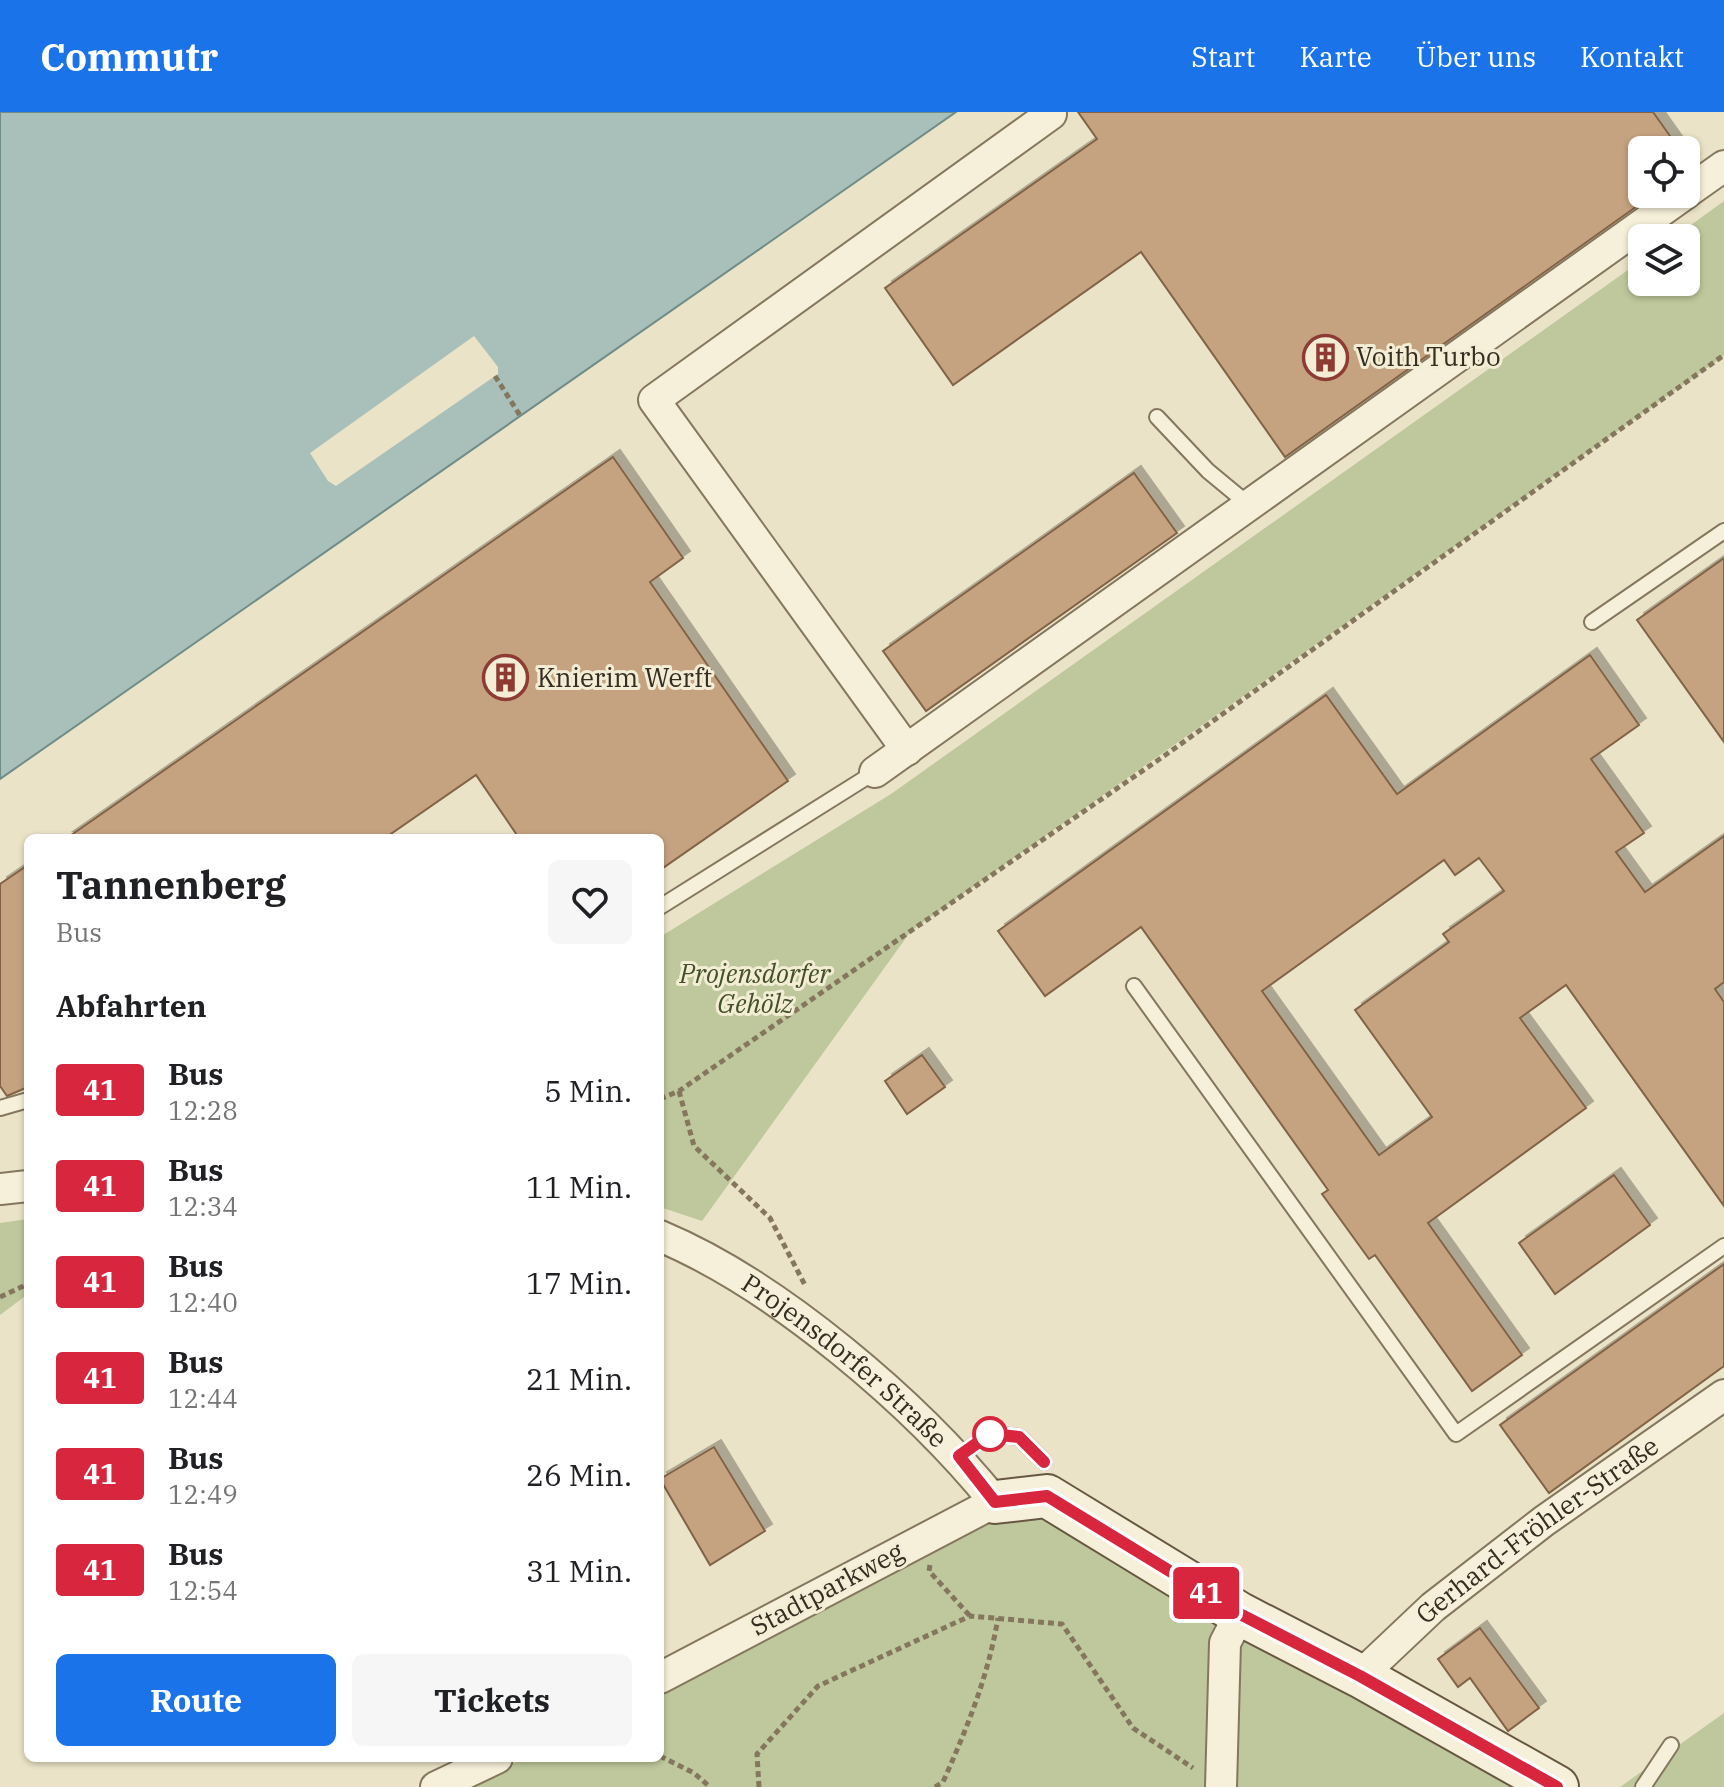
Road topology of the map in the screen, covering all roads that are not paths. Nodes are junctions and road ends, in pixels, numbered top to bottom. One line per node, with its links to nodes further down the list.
1 (1051, 114): 9 (street)
2 (1724, 166): 3 (street)
3 (1700, 184)
4 (1666, 208): 6 (street)
5 (1157, 417): 6 (lane)
6 (1249, 505): 9 (street)
7 (1724, 531): 8 (lane)
8 (1592, 622)
9 (907, 750): 10 (street)
10 (875, 772): 11 (lane)
11 (664, 904)
12 (1134, 986): 18 (lane)
13 (24, 1101): 14 (lane)
14 (0, 1108)
15 (24, 1186): 16 (street)
16 (0, 1189)
17 (664, 1238): 20 (street, Projensdorfer Straße)
18 (1724, 1246)
19 (1724, 1395): 25 (street, Gerhard-Fröhler-Straße)
20 (959, 1456): 21 (lane); 22 (street, Projensdorfer Straße)
21 (1044, 1462)
22 (995, 1502): 23 (street); 24 (street, Stadtparkweg)
23 (1240, 1614): 25 (street); 29 (street)
24 (664, 1676)
25 (1360, 1676): 30 (street)
26 (1671, 1745): 31 (lane)
27 (489, 1762): 28 (street)
28 (436, 1787)
29 (1221, 1787)
30 (1557, 1787)
31 (1643, 1787)

